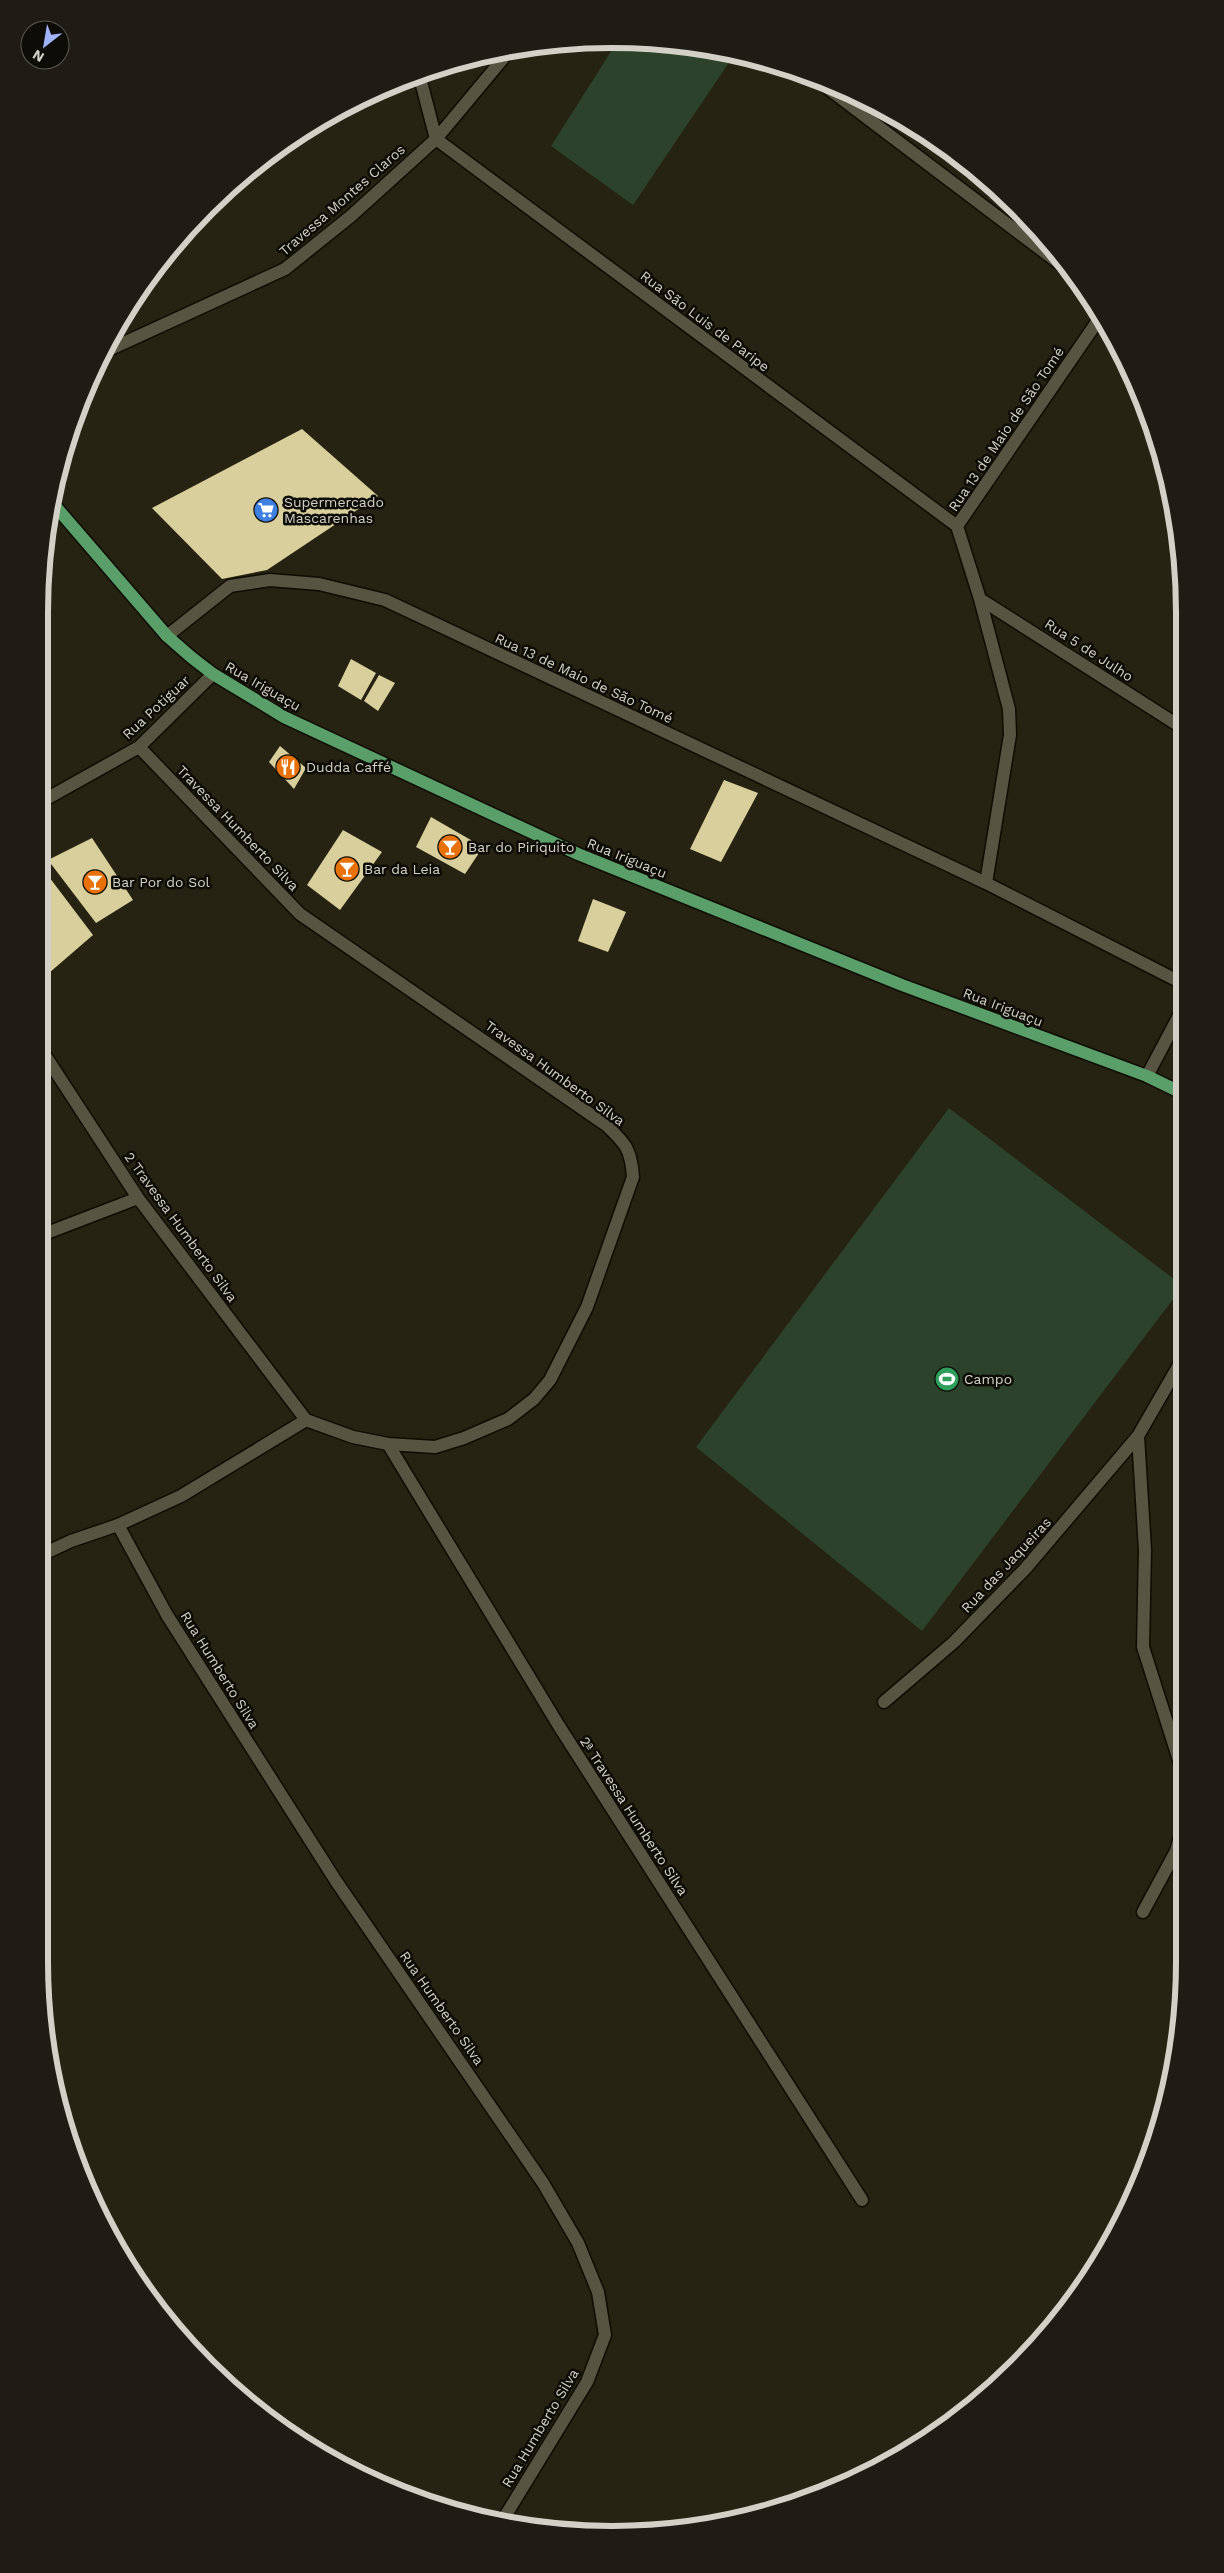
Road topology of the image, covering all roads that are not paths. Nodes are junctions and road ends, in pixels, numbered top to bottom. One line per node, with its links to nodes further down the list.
1 (504, 58): 4 (street, Travessa Montes Claros)
2 (421, 81): 4 (street)
3 (834, 93): 5 (street)
4 (436, 139): 7 (street, Travessa Montes Claros); 9 (street, Rua São Luis de Paripe)
5 (1050, 256)
6 (1096, 323): 9 (street, Rua 13 de Maio de São Tomé)
7 (114, 348)
8 (57, 508): 11 (main road, Rua Iriguaçu)
9 (957, 526): 10 (street, Rua 13 de Maio de São Tomé)
10 (980, 599): 13 (street, Rua 5 de Julho); 16 (street, Rua 13 de Maio de São Tomé)
11 (167, 636): 12 (main road, Rua Iriguaçu); 16 (street, Rua 13 de Maio de São Tomé)
12 (214, 674): 14 (street, Rua Potiguar); 20 (main road, Rua Iriguaçu)
13 (1176, 724)
14 (139, 747): 15 (street, Rua Potiguar); 27 (street, Travessa Humberto Silva)
15 (48, 797)
16 (986, 882): 17 (street, Rua 13 de Maio de São Tomé)
17 (1176, 980)
18 (1176, 1021): 20 (street)
19 (48, 1060): 22 (street, 2 Travessa Humberto Silva)
20 (1147, 1076): 21 (main road, Rua Iriguaçu)
21 (1176, 1090)
22 (138, 1198): 23 (street); 25 (street, 2 Travessa Humberto Silva)
23 (48, 1233)
24 (1176, 1370): 26 (street, Rua das Jaqueiras)
25 (306, 1420): 27 (street, Travessa Humberto Silva); 28 (street)
26 (1138, 1436): 30 (street, Rua das Jaqueiras); 31 (street)
27 (388, 1444): 34 (street, 2ª Travessa Humberto Silva)
28 (118, 1524): 29 (street); 35 (street, Rua Humberto Silva)
29 (48, 1552)
30 (884, 1702)
31 (1176, 1749)
32 (1176, 1851): 33 (street)
33 (1143, 1912)
34 (862, 2200)
35 (506, 2516)

